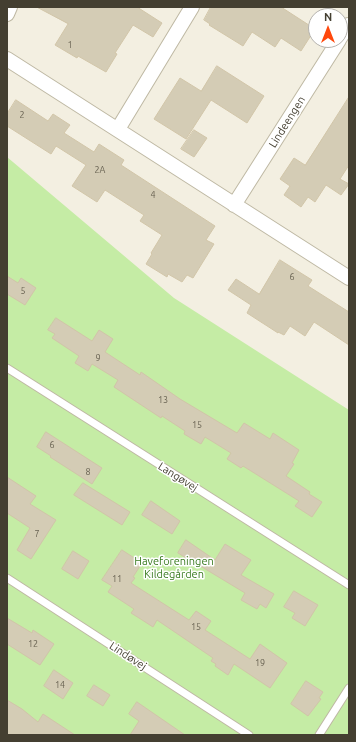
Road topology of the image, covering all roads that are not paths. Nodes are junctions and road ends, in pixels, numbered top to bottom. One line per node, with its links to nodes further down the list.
1 (10, 7): 3 (street)
2 (192, 7): 6 (street)
3 (7, 14)
4 (333, 48): 7 (street, Lindeengen)
5 (7, 59): 6 (street)
6 (118, 129): 7 (street)
7 (234, 205): 8 (street)
8 (349, 278)
9 (7, 368): 11 (lane, Langøvej)
10 (7, 578): 13 (lane, Lindøvej)
11 (349, 585)
12 (349, 688): 14 (lane)
13 (249, 735)
14 (319, 735)

